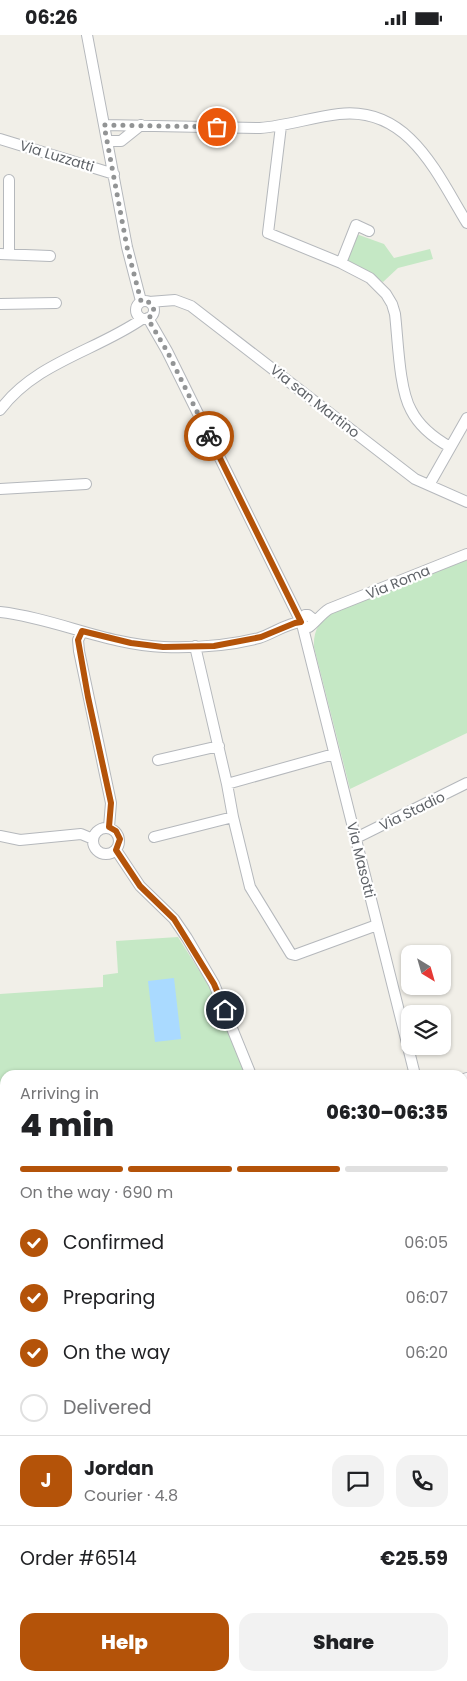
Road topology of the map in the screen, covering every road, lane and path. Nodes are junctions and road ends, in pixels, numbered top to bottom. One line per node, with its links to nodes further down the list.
1 (87, 35): 2 (street)
2 (104, 125): 3 (street); 6 (street)
3 (141, 125): 4 (street); 6 (street)
4 (281, 126): 9 (street); 13 (street)
5 (0, 139): 7 (street, Via Luzzatti)
6 (107, 141): 7 (street)
7 (114, 173): 16 (street)
8 (10, 180): 11 (street)
9 (467, 223)
10 (370, 231): 13 (street)
11 (5, 254): 12 (street)
12 (50, 256)
13 (341, 263): 20 (street)
14 (56, 303): 15 (street)
15 (0, 304)
16 (148, 304): 17 (street); 17 (street); 22 (street, Via san Martino)
17 (145, 319): 18 (street); 27 (street, Via Masotti)
18 (0, 410)
19 (467, 418): 20 (street)
20 (450, 447): 22 (street)
21 (86, 485): 23 (street)
22 (429, 485): 24 (street, Via san Martino)
23 (0, 489)
24 (467, 502)
25 (467, 554): 27 (street, Via Roma)
26 (0, 612): 28 (street, Via Roma)
27 (307, 621): 29 (street, Via Roma); 31 (street, Via Masotti)
28 (82, 631): 29 (street, Via Roma); 36 (street)
29 (195, 646): 30 (street)
30 (219, 746): 32 (street); 34 (street)
31 (334, 754): 34 (street); 39 (street, Via Masotti)
32 (158, 760)
33 (467, 783): 39 (street, Via Stadio)
34 (227, 784): 35 (street)
35 (233, 817): 38 (street); 42 (street)
36 (109, 827): 40 (street); 41 (street)
37 (0, 836): 40 (street)
38 (154, 837)
39 (356, 838): 42 (street, Via Masotti)
40 (93, 839): 41 (street)
41 (116, 850): 43 (street)
42 (377, 925): 44 (street, Via Masotti)
43 (249, 1070)
44 (414, 1070)

